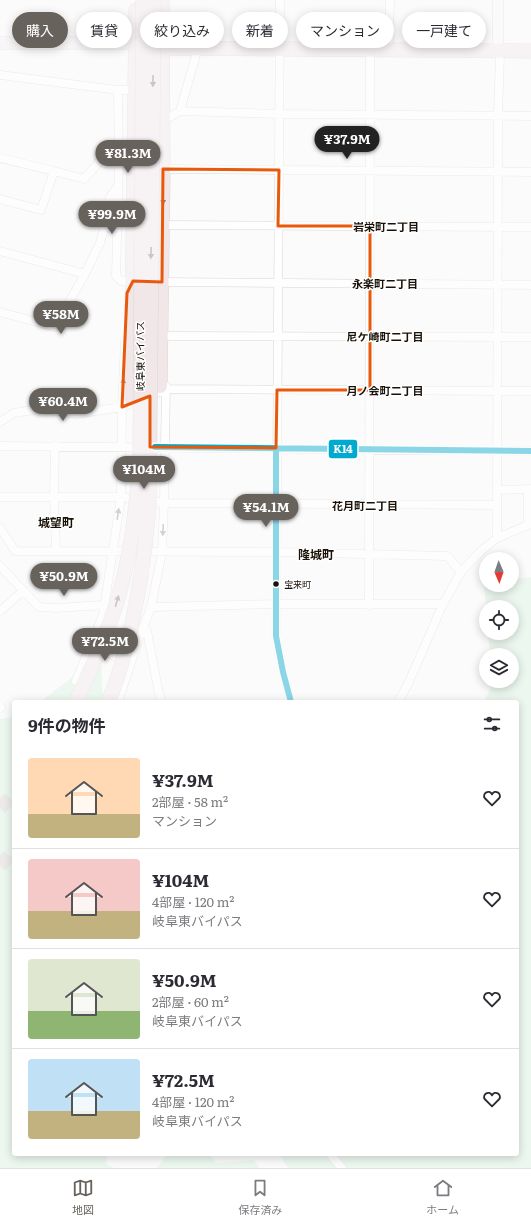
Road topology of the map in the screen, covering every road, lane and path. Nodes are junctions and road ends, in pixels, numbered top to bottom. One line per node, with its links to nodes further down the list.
1 (136, 0): 14 (highway)
2 (143, 0): 95 (highway, 岐阜東バイパス, bridge)
3 (154, 0): 103 (highway, 岐阜東バイパス, one-way to 103, bridge)
4 (162, 0): 8 (highway)
5 (280, 0): 9 (street)
6 (390, 0): 10 (street)
7 (498, 0): 17 (street)
8 (162, 12)
9 (280, 12)
10 (390, 12)
11 (394, 40): 17 (highway)
12 (531, 42): 17 (highway)
13 (0, 43): 14 (main road)
14 (136, 43): 15 (highway); 25 (highway)
15 (140, 43)
16 (288, 45): 21 (highway)
17 (498, 46): 21 (highway); 22 (highway); 29 (street)
18 (163, 48): 31 (highway)
19 (198, 48): 26 (street)
20 (280, 48): 27 (street)
21 (370, 49): 28 (street)
22 (531, 51)
23 (0, 75): 24 (street)
24 (118, 90): 25 (street); 33 (street)
25 (136, 90): 49 (highway)
26 (180, 111): 27 (street); 31 (street)
27 (279, 114): 28 (street); 35 (street)
28 (370, 115): 29 (street); 36 (street)
29 (498, 115): 30 (street); 38 (street)
30 (531, 116)
31 (163, 121): 34 (highway)
32 (0, 158): 37 (street)
33 (119, 162): 37 (street); 40 (street)
34 (163, 169): 35 (street); 42 (highway, one-way to 42)
35 (279, 170): 36 (street); 43 (street)
36 (370, 170): 38 (street); 44 (street)
37 (54, 171): 41 (street)
38 (498, 171): 39 (street); 45 (street)
39 (531, 172)
40 (118, 186): 48 (street); 49 (street)
41 (0, 199)
42 (162, 225): 43 (street); 50 (highway)
43 (278, 226): 44 (street); 51 (street)
44 (370, 226): 45 (street); 52 (street)
45 (497, 227): 46 (street); 53 (street)
46 (531, 227)
47 (0, 251): 48 (street)
48 (85, 274): 55 (street)
49 (133, 281): 50 (street); 66 (highway, one-way to 49)
50 (162, 282): 51 (street); 56 (street); 61 (highway)
51 (278, 283): 52 (street); 57 (street)
52 (370, 284): 53 (street); 58 (street)
53 (497, 285): 54 (street); 59 (street)
54 (531, 285)
55 (0, 312)
56 (166, 336): 57 (street); 61 (street)
57 (277, 336): 58 (street); 62 (street)
58 (370, 336): 59 (street); 63 (street)
59 (497, 336): 60 (street); 64 (street)
60 (531, 337)
61 (163, 388): 62 (street); 66 (street); 71 (street); 103 (highway)
62 (277, 390): 63 (street); 72 (street)
63 (370, 390): 64 (street); 73 (street)
64 (497, 390): 65 (street); 74 (street)
65 (531, 390)
66 (127, 402): 67 (street); 70 (street); 95 (highway)
67 (0, 422)
68 (0, 446): 69 (street)
69 (55, 446): 70 (street); 78 (street)
70 (121, 447): 71 (street); 80 (street)
71 (165, 447): 72 (street); 81 (street)
72 (276, 448): 73 (street); 82 (street)
73 (370, 449): 74 (street); 83 (street)
74 (497, 450): 75 (street); 77 (street)
75 (531, 451)
76 (529, 489): 77 (street); 85 (street)
77 (497, 490): 84 (street)
78 (54, 496): 79 (street); 80 (street); 88 (street)
79 (0, 497)
80 (121, 497): 81 (street); 89 (street, one-way to 80)
81 (164, 503): 82 (street); 91 (street, one-way to 91)
82 (276, 504): 83 (street); 90 (street)
83 (370, 504): 84 (street); 92 (street)
84 (497, 505): 87 (street)
85 (530, 525): 87 (street)
86 (0, 528): 88 (street)
87 (497, 538): 94 (street)
88 (56, 551): 89 (street)
89 (112, 552): 91 (street); 99 (street)
90 (276, 552): 91 (street); 92 (street); 97 (street)
91 (162, 553): 101 (street)
92 (370, 554): 94 (street); 100 (street)
93 (0, 566): 96 (street)
94 (461, 572): 98 (street)
95 (122, 581): 108 (highway, 岐阜東バイパス, one-way to 95, bridge)
96 (23, 591): 99 (street); 102 (street)
97 (276, 604): 100 (street); 101 (street); 112 (street)
98 (443, 604): 100 (street); 113 (street)
99 (104, 605): 105 (street)
100 (369, 605)
101 (151, 607): 104 (street)
102 (0, 611)
103 (135, 612): 109 (highway, 岐阜東バイパス, bridge)
104 (143, 627): 106 (street); 111 (street)
105 (93, 641): 106 (street); 107 (street)
106 (129, 667): 110 (street)
107 (76, 681)
108 (77, 700)
109 (109, 700)
110 (119, 700)
111 (161, 700)
112 (290, 700)
113 (399, 700)
114 (332, 1156): 115 (street)
115 (342, 1168)

